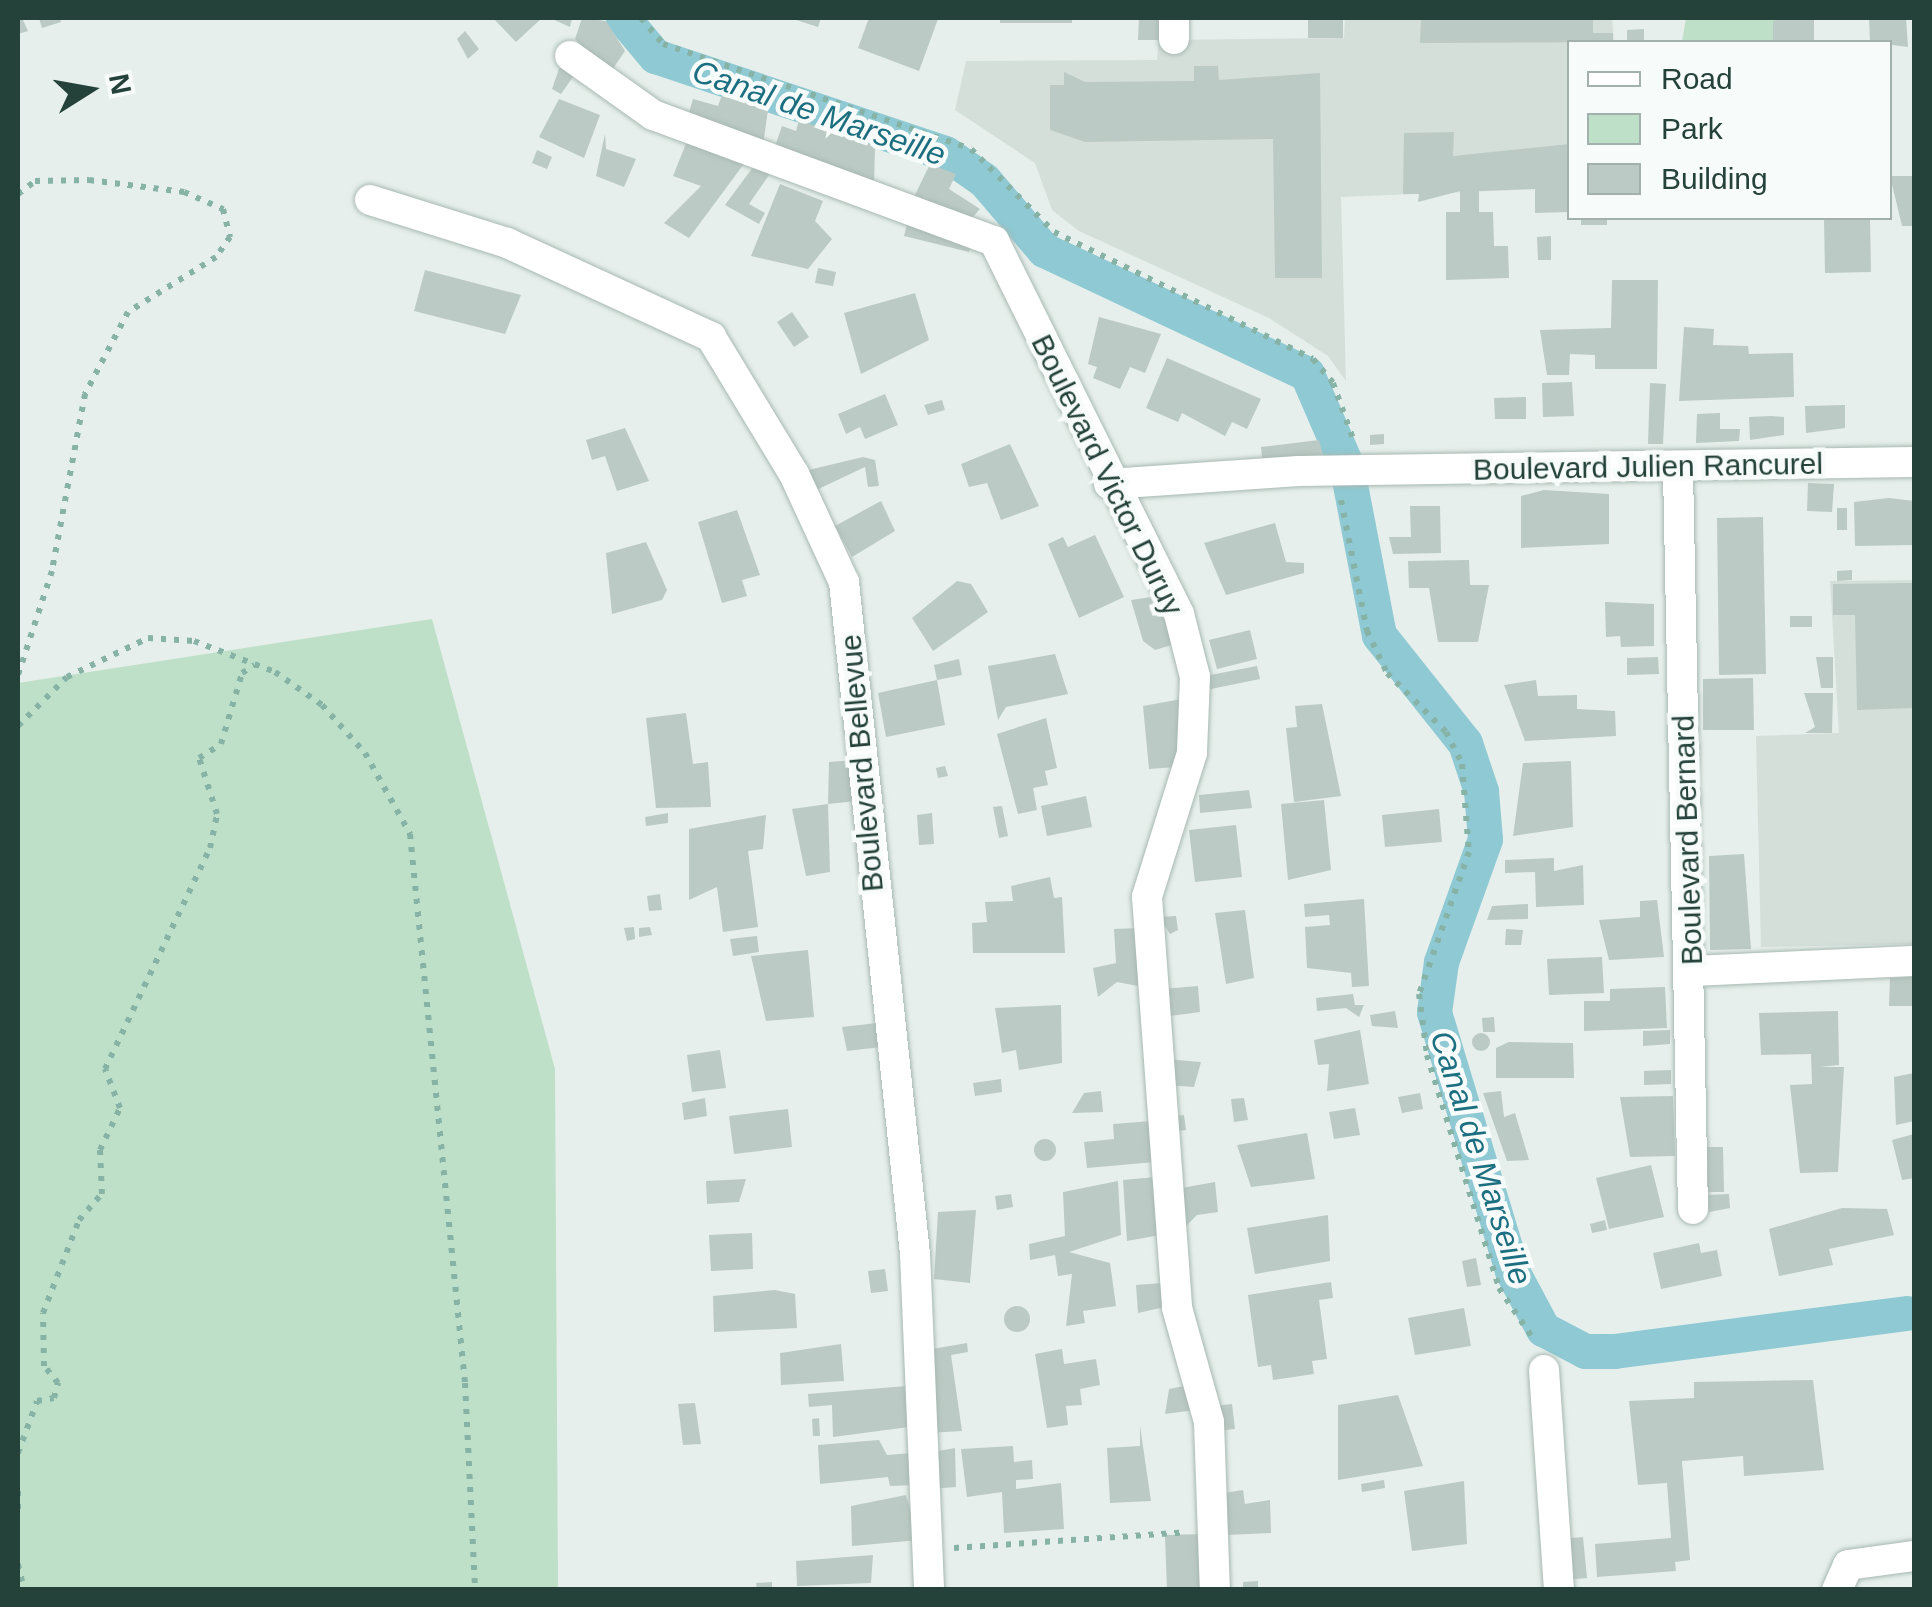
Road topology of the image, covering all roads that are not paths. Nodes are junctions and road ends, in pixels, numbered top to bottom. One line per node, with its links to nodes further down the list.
1 (570, 56): 5 (street, Boulevard Victor Duruy)
2 (370, 200): 11 (street, Boulevard Bellevue)
3 (1914, 462): 4 (street, Boulevard Julien Rancurel)
4 (1678, 470): 5 (street, Boulevard Julien Rancurel); 7 (street, Boulevard Bernard)
5 (1109, 484): 12 (street, Boulevard Victor Duruy)
6 (1914, 961): 7 (street)
7 (1692, 971): 8 (street, Boulevard Bernard)
8 (1693, 1209)
9 (1544, 1370): 13 (street)
10 (1914, 1556): 14 (street)
11 (929, 1590)
12 (1215, 1590)
13 (1559, 1590)
14 (1837, 1590)

